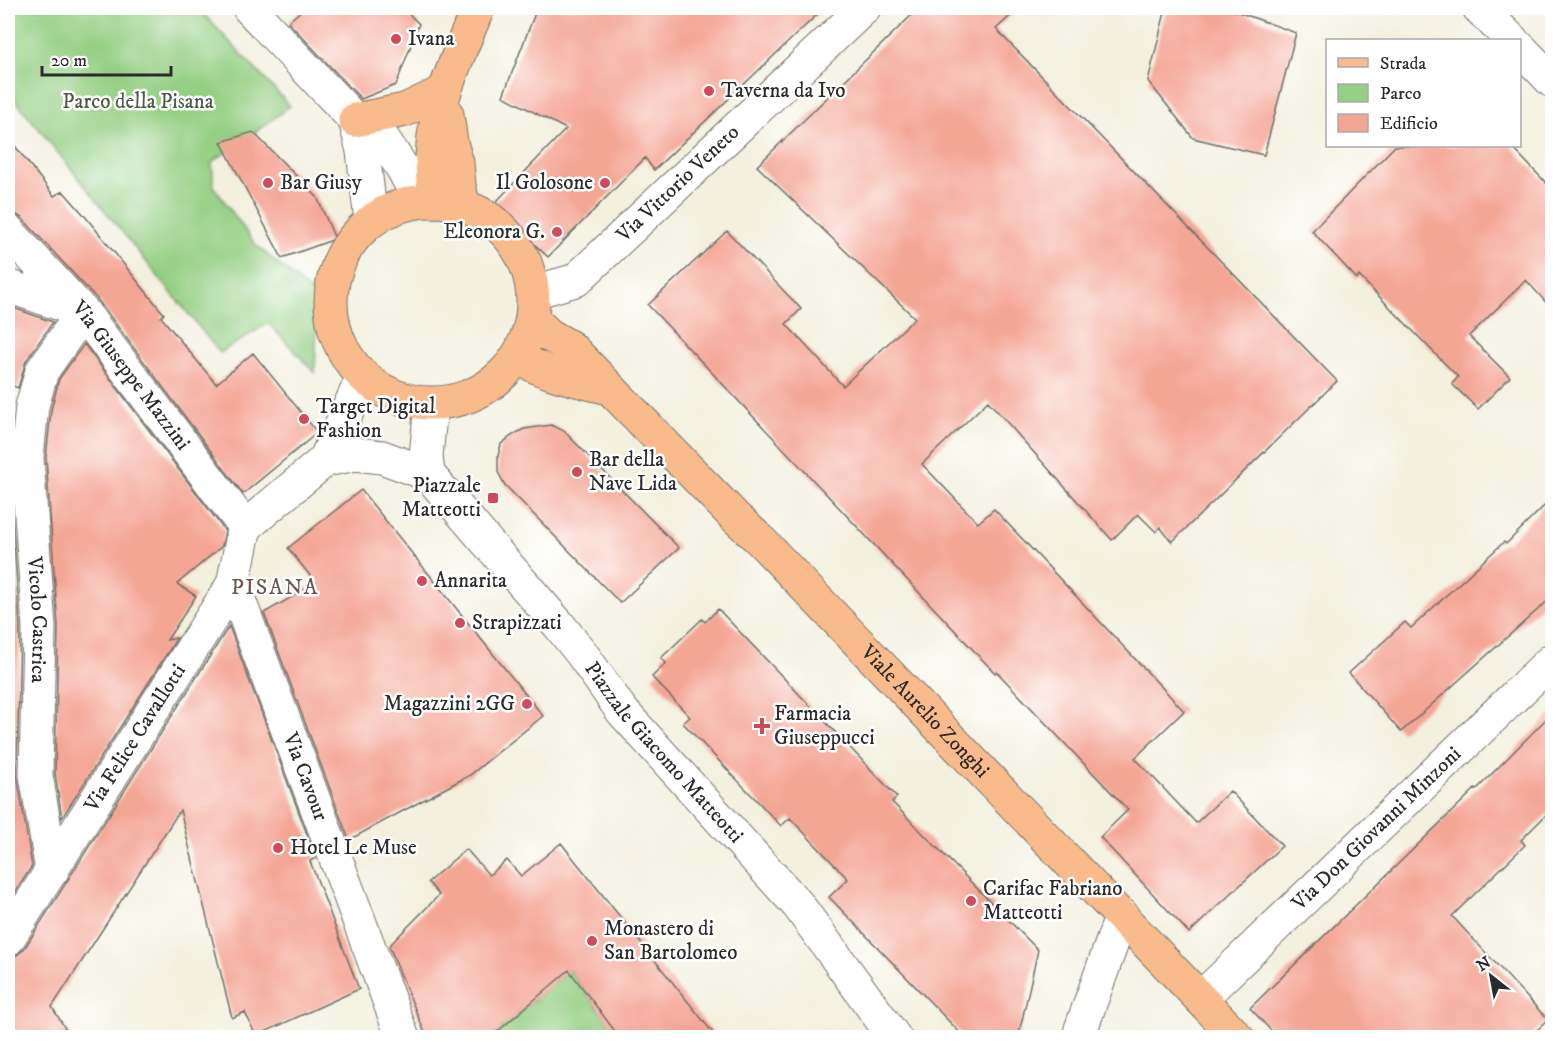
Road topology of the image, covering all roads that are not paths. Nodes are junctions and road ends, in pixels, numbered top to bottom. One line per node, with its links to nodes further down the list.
1 (249, 8): 9 (street)
2 (478, 8): 8 (main road)
3 (864, 8): 14 (street, Via Vittorio Veneto)
4 (1479, 8): 5 (street)
5 (1511, 39)
6 (1521, 49): 7 (street)
7 (1552, 81)
8 (445, 91): 9 (main road); 10 (main road)
9 (355, 120): 10 (street); 11 (street)
10 (439, 203): 11 (main road); 14 (main road)
11 (371, 221): 17 (main road)
12 (8, 231): 15 (street, Via Giuseppe Mazzini)
13 (8, 286): 15 (street)
14 (533, 306): 16 (main road); 18 (main road, Viale Aurelio Zonghi)
15 (83, 312): 19 (street, Vicolo Castrica); 24 (street, Via Giuseppe Mazzini)
16 (518, 356): 18 (main road); 20 (main road)
17 (363, 376): 20 (main road); 22 (street, Piazzale Giacomo Matteotti)
18 (611, 389): 28 (main road, Viale Aurelio Zonghi)
19 (20, 401): 21 (street, Vicolo Castrica)
20 (431, 405): 23 (street)
21 (21, 460): 27 (street, Vicolo Castrica)
22 (325, 460): 23 (street, Piazzale Giacomo Matteotti); 24 (street, Piazzale Giacomo Matteotti)
23 (428, 474): 33 (street, Piazzale Giacomo Matteotti)
24 (245, 527): 25 (street, Via Felice Cavallotti)
25 (232, 584): 27 (street, Via Felice Cavallotti); 32 (street, Via Cavour)
26 (1552, 660): 30 (street, Via Don Giovanni Minzoni)
27 (51, 871): 29 (street, Via Felice Cavallotti)
28 (1122, 915): 30 (main road, Viale Aurelio Zonghi); 31 (street)
29 (8, 939)
30 (1201, 998): 34 (main road, Viale Aurelio Zonghi)
31 (1077, 1035)
32 (403, 1038)
33 (895, 1038)
34 (1238, 1038)

